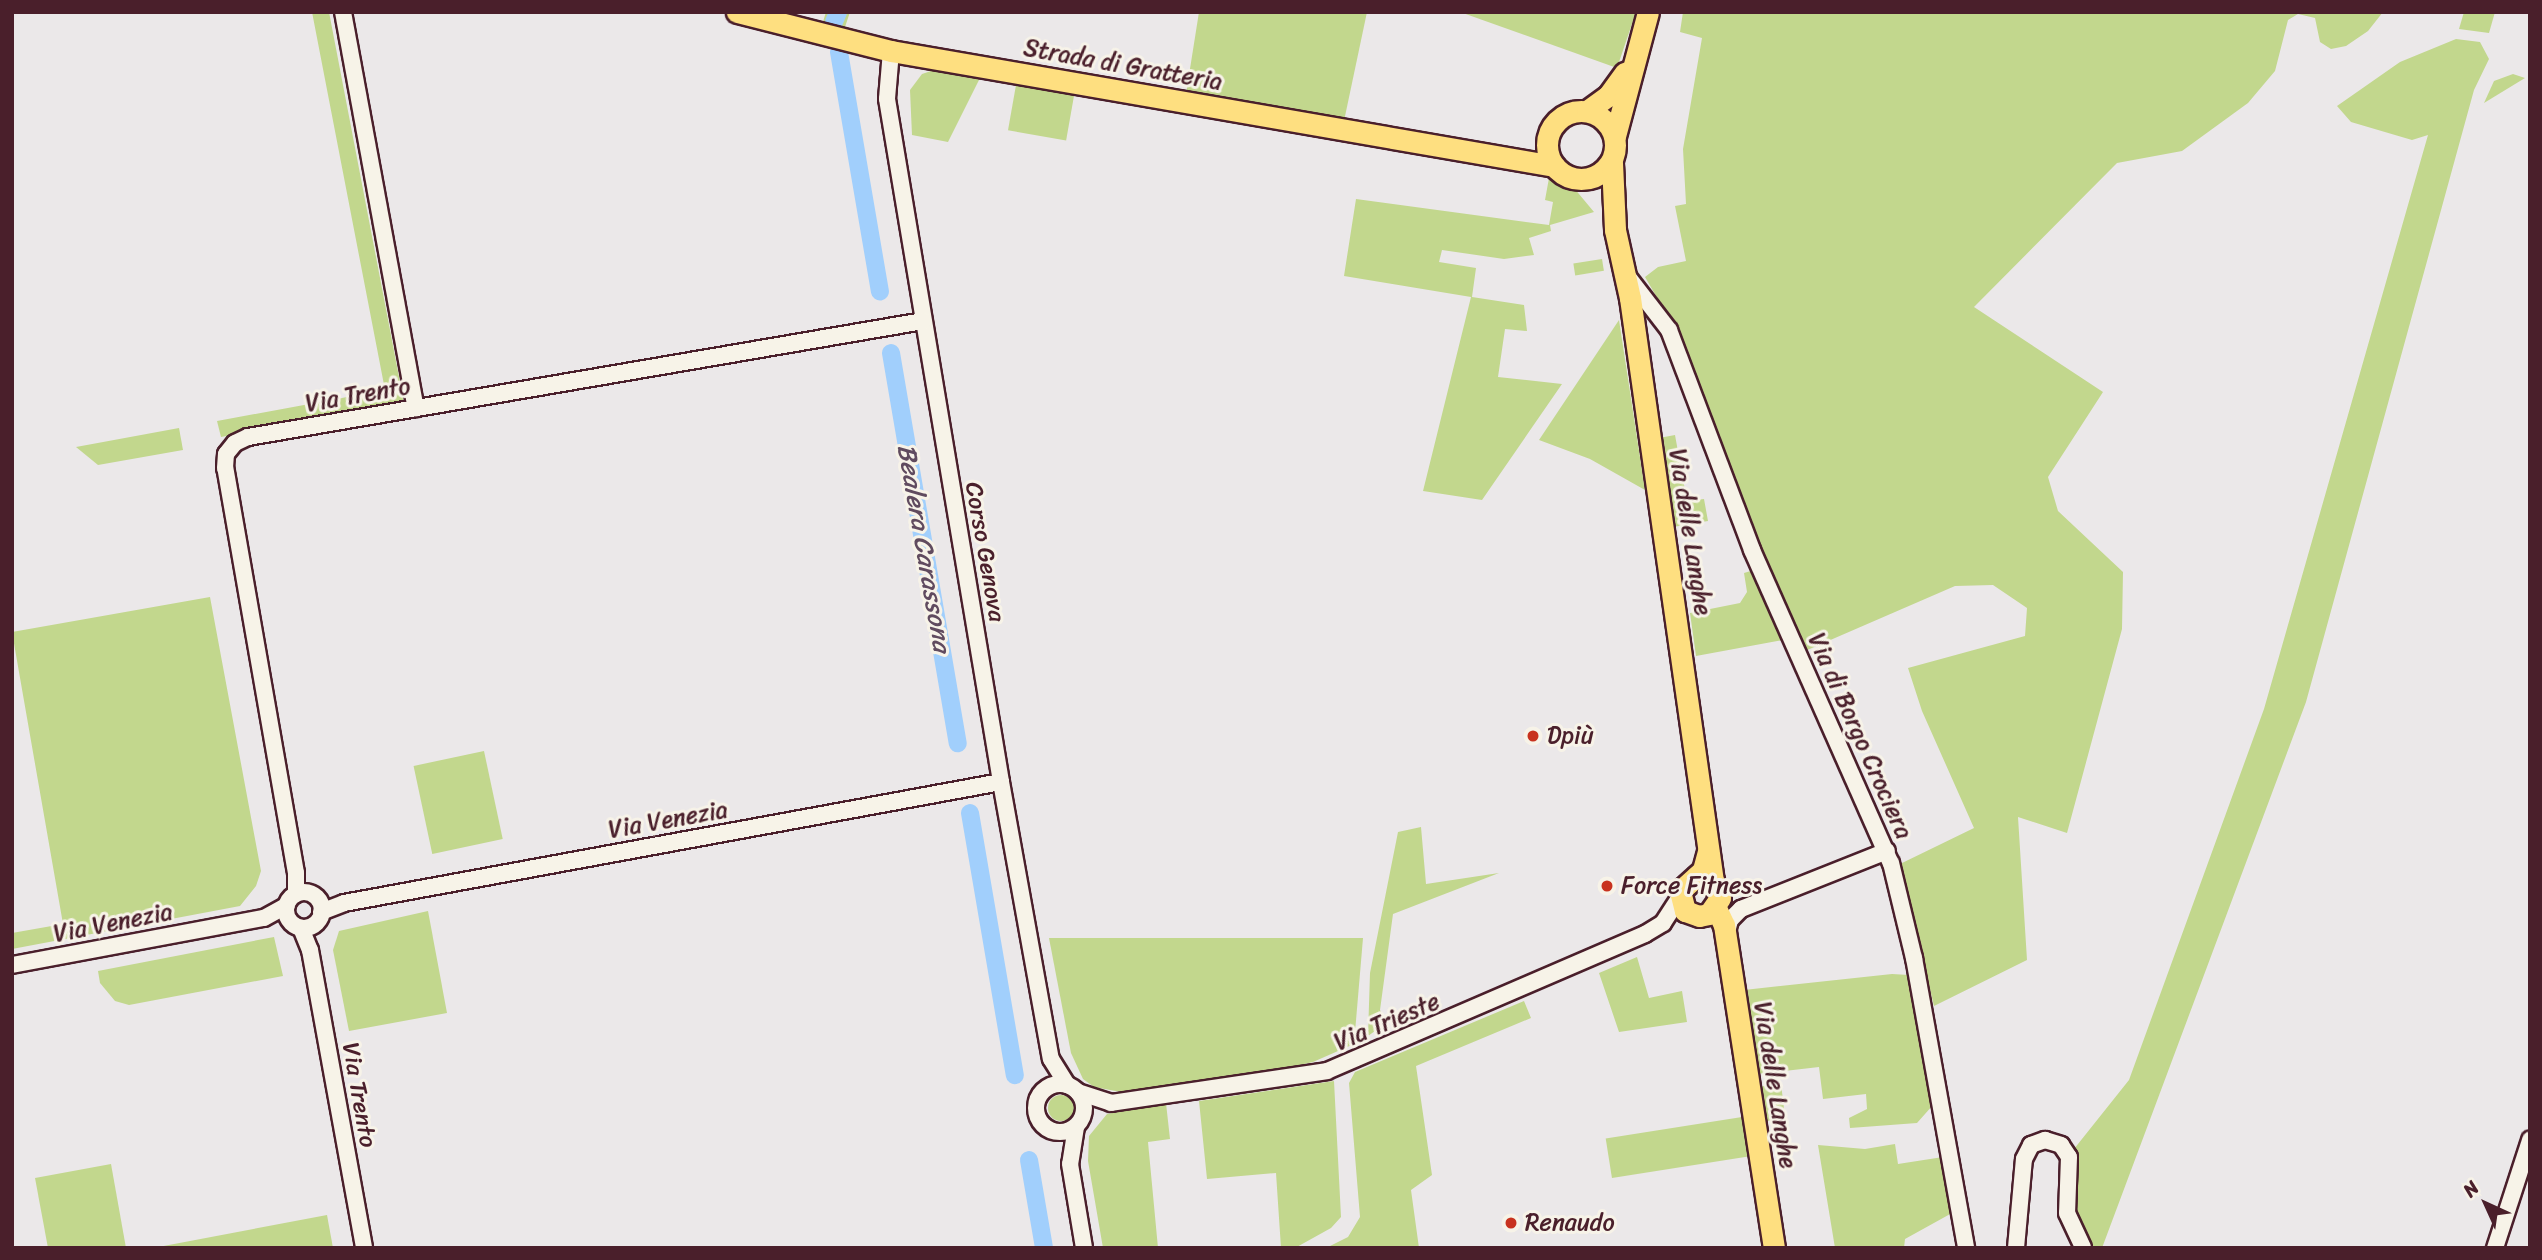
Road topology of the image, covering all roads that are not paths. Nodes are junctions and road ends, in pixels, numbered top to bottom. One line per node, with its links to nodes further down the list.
1 (343, 12): 16 (street)
2 (737, 12): 4 (main road, Strada di Gratteria)
3 (1648, 12): 5 (main road)
4 (891, 51): 9 (main road, Strada di Gratteria); 15 (street, Corso Genova)
5 (1632, 62): 6 (main road); 7 (main road, Via delle Langhe)
6 (1587, 111): 7 (main road); 8 (main road)
7 (1615, 136): 10 (main road, Via delle Langhe)
8 (1547, 141): 9 (main road, Strada di Gratteria); 11 (main road)
9 (1502, 157): 11 (main road, Strada di Gratteria)
10 (1612, 163): 12 (main road); 13 (main road, Via delle Langhe)
11 (1554, 166): 12 (main road, Via delle Langhe)
12 (1581, 180): 13 (main road, Via delle Langhe)
13 (1615, 230): 14 (main road, Via delle Langhe)
14 (1625, 273): 18 (street, Via di Borgo Crociera); 19 (main road, Via delle Langhe)
15 (923, 321): 16 (street, Via Trento); 17 (street, Corso Genova)
16 (416, 408): 21 (street, Via Trento)
17 (1001, 782): 21 (street, Via Venezia); 24 (street, Corso Genova)
18 (1887, 851): 22 (street); 35 (street, Via di Borgo Crociera)
19 (1705, 879): 20 (main road, Via delle Langhe); 20 (main road)
20 (1696, 909): 22 (main road, Via delle Langhe); 27 (street, Via Trieste)
21 (304, 910): 23 (street, Via Venezia); 32 (street, Via Trento)
22 (1725, 935): 34 (main road, Via delle Langhe)
23 (12, 965)
24 (1051, 1059): 25 (street, Corso Genova); 26 (street, Corso Genova)
25 (1072, 1089): 26 (street); 27 (street, Via Trieste); 28 (street, Corso Genova)
26 (1044, 1090): 29 (street, Corso Genova)
27 (1111, 1103): 28 (street, Via Trieste)
28 (1079, 1123): 29 (street); 31 (street, Corso Genova)
29 (1049, 1130): 31 (street, Corso Genova)
30 (2530, 1140): 38 (street)
31 (1070, 1164): 33 (street, Corso Genova)
32 (364, 1248)
33 (1084, 1248)
34 (1774, 1248)
35 (1966, 1248)
36 (2017, 1248): 37 (street)
37 (2083, 1248)
38 (2495, 1248)

